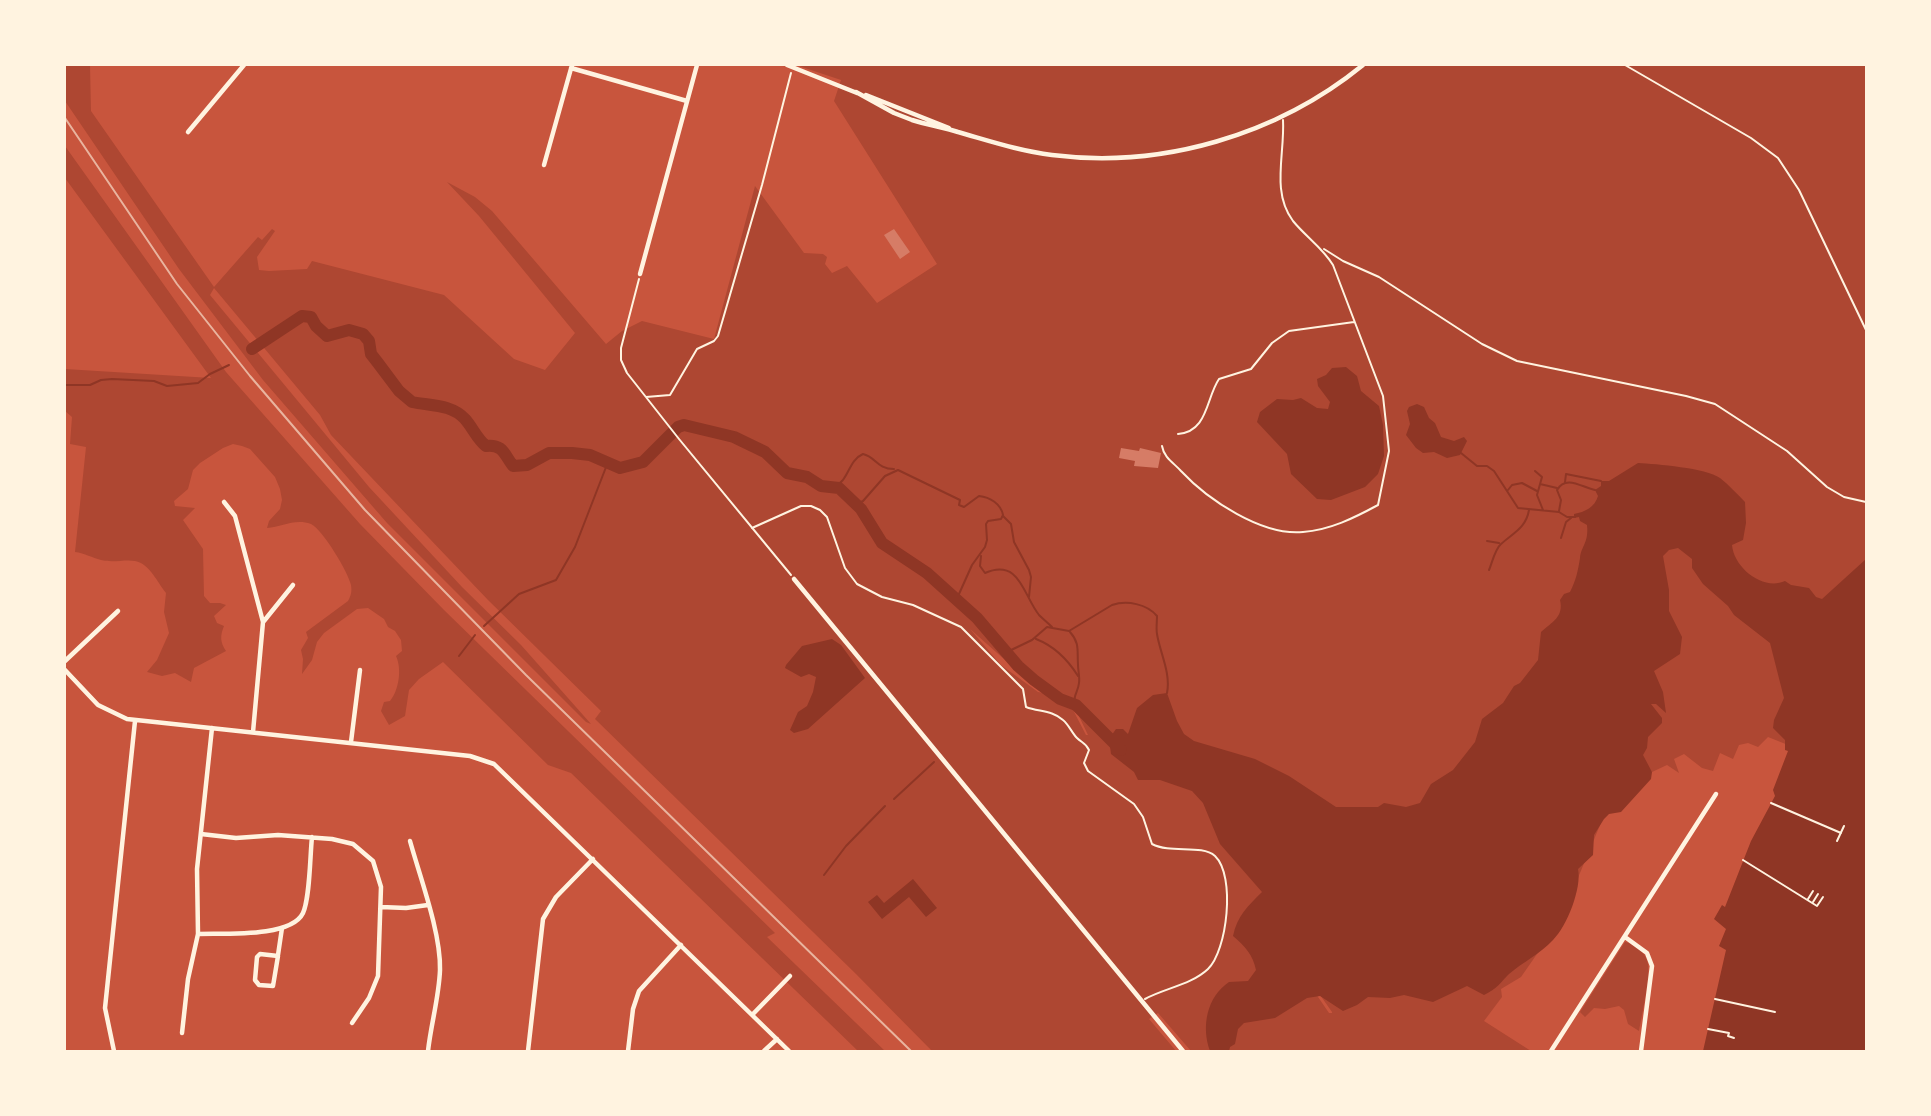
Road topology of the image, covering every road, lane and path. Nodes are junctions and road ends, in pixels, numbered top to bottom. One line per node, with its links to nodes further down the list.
1 (244, 65): 10 (street)
2 (697, 65): 8 (street)
3 (787, 65): 9 (street)
4 (1363, 65): 9 (street)
5 (1625, 65): 15 (path)
6 (571, 66): 8 (street); 11 (street)
7 (792, 72): 16 (path)
8 (687, 101): 13 (street)
9 (1282, 116): 12 (path)
10 (188, 132)
11 (544, 164)
12 (1317, 245): 14 (path); 20 (path)
13 (640, 274): 16 (path)
14 (1355, 322): 17 (path); 18 (path)
15 (1866, 330)
16 (646, 397): 21 (path)
17 (1178, 434)
18 (1162, 446)
19 (224, 502): 25 (street)
20 (1866, 502)
21 (752, 528): 22 (path); 57 (path)
22 (794, 579): 71 (street)
23 (293, 584): 25 (street)
24 (118, 611): 26 (street)
25 (263, 622): 31 (street)
26 (65, 661)
27 (65, 670): 29 (street)
28 (360, 670): 32 (street)
29 (135, 721): 30 (street); 65 (street)
30 (212, 728): 31 (street); 37 (street)
31 (253, 732): 32 (street)
32 (351, 742): 41 (street)
33 (1716, 794): 52 (street)
34 (1771, 803): 36 (path)
35 (1844, 826): 36 (path)
36 (1841, 833): 40 (path)
37 (201, 834): 38 (street); 51 (street)
38 (312, 837): 49 (street); 50 (street)
39 (410, 841): 48 (street)
40 (1837, 841)
41 (593, 859): 53 (street); 67 (street)
42 (1744, 860): 46 (path)
43 (1813, 891): 46 (path)
44 (1818, 894): 47 (path)
45 (1823, 897): 47 (path)
46 (1808, 900): 47 (path)
47 (1812, 903)
48 (428, 905): 49 (street); 66 (street)
49 (381, 907): 60 (street)
50 (282, 928): 51 (street); 54 (street)
51 (198, 934): 62 (street)
52 (1625, 937): 72 (street); 73 (street)
53 (681, 945): 59 (street); 68 (street)
54 (278, 956): 54 (street)
55 (790, 976): 59 (street)
56 (1715, 999): 58 (path)
57 (1144, 1000)
58 (1775, 1012)
59 (752, 1015): 64 (street)
60 (352, 1023)
61 (1708, 1029): 63 (path)
62 (182, 1033)
63 (1734, 1038)
64 (777, 1039): 69 (street); 70 (street)
65 (114, 1051)
66 (428, 1051)
67 (528, 1051)
68 (628, 1051)
69 (764, 1051)
70 (789, 1051)
71 (1183, 1051)
72 (1551, 1051)
73 (1641, 1051)

